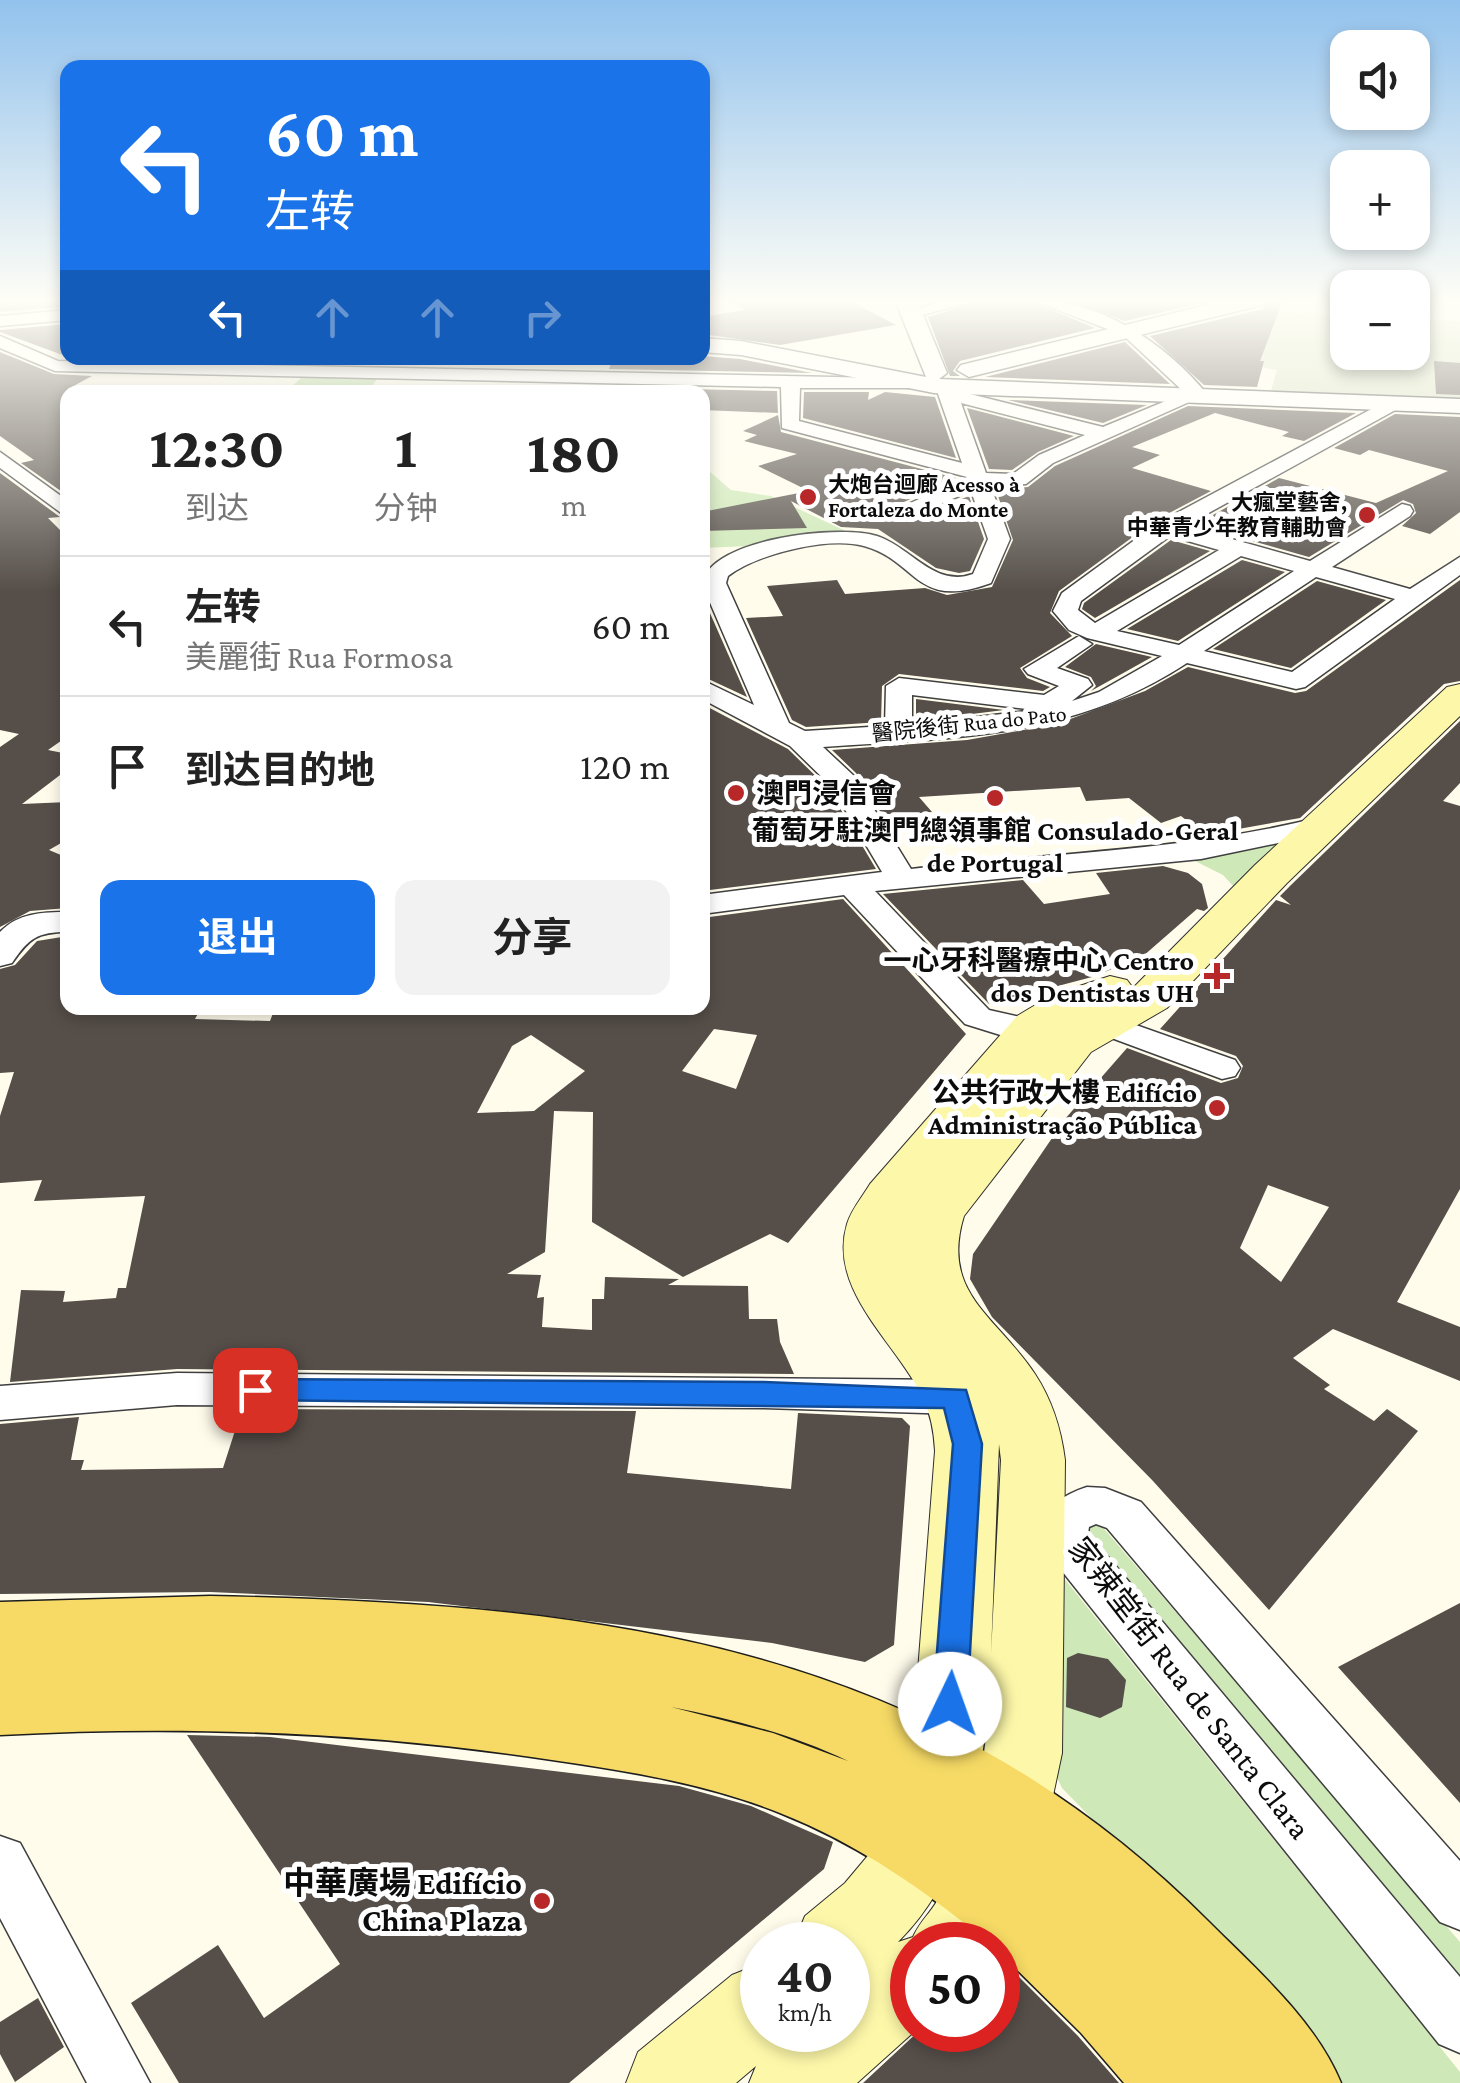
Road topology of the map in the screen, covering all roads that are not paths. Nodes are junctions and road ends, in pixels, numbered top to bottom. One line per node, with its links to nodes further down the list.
1 (790, 397): 10 (street)
2 (951, 397): 10 (street)
3 (960, 397): 8 (street)
4 (1191, 397): 8 (street)
5 (1244, 397): 6 (street)
6 (1392, 404): 7 (street); 14 (street)
7 (1460, 406)
8 (1105, 434): 10 (street)
9 (0, 458): 11 (street)
10 (976, 477): 12 (street); 25 (street)
11 (60, 506)
12 (904, 511)
13 (1402, 511): 17 (street, 醫院後街 Rua do Pato)
14 (1166, 528): 15 (street); 19 (street)
15 (1238, 548): 17 (street); 19 (street)
16 (1460, 564): 18 (street)
17 (1313, 569): 18 (street); 20 (street, 醫院後街 Rua do Pato)
18 (1413, 598): 20 (street)
19 (1087, 638): 20 (street); 22 (street)
20 (1183, 654): 26 (street, 醫院後街 Rua do Pato)
21 (867, 682): 22 (street)
22 (899, 686): 26 (street)
23 (710, 692): 25 (street)
24 (1456, 701): 27 (main road)
25 (788, 732): 26 (street, 醫院後街 Rua do Pato); 29 (street)
26 (898, 732)
27 (1321, 826): 28 (main road); 29 (street)
28 (1272, 874): 34 (main road); 35 (main road)
29 (901, 878): 30 (street)
30 (852, 885): 31 (street); 35 (street)
31 (710, 904)
32 (60, 922): 33 (street)
33 (0, 956)
34 (1102, 1023): 36 (street); 40 (main road)
35 (1030, 1029): 37 (main road)
36 (1222, 1068)
37 (956, 1398): 38 (street); 40 (main road)
38 (0, 1403)
39 (31, 1666): 40 (main road)
40 (962, 1851): 43 (main road); 50 (main road); 51 (main road)
41 (0, 1862): 47 (street)
42 (1460, 1903): 46 (street, 家辣堂街 Rua de Santa Clara)
43 (862, 1922)
44 (890, 1997): 49 (main road)
45 (740, 2023): 48 (main road)
46 (1460, 2024)
47 (120, 2083)
48 (669, 2083)
49 (792, 2083)
50 (1185, 2083)
51 (1294, 2083)

